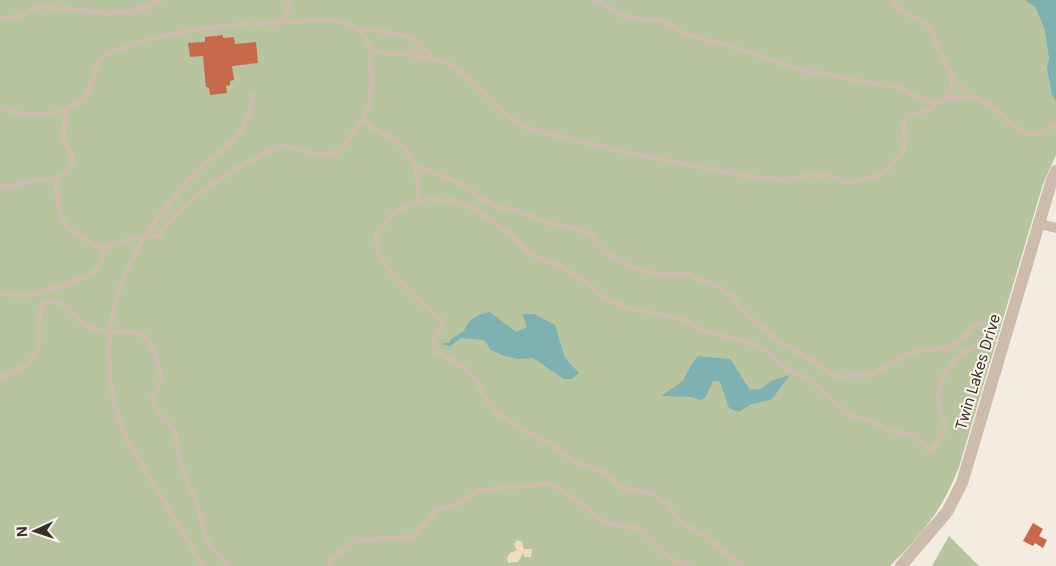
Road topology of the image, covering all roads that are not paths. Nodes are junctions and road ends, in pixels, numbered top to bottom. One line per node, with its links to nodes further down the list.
1 (161, 0): 5 (lane)
2 (290, 0): 6 (lane)
3 (594, 0): 16 (lane)
4 (891, 0): 12 (lane)
5 (0, 18)
6 (284, 22): 7 (lane); 18 (lane)
7 (358, 30): 8 (lane); 9 (lane)
8 (418, 42): 10 (lane); 11 (lane)
9 (370, 52): 10 (lane); 19 (lane)
10 (409, 55): 11 (lane)
11 (432, 59): 16 (lane)
12 (952, 77): 14 (lane); 15 (lane)
13 (253, 94): 28 (lane)
14 (970, 97): 15 (lane); 20 (lane)
15 (945, 100): 16 (lane)
16 (937, 104)
17 (0, 107): 18 (lane)
18 (67, 108): 23 (lane)
19 (363, 118): 21 (lane); 28 (lane)
20 (1056, 123)
21 (416, 166): 25 (lane); 25 (lane)
22 (1056, 172): 26 (street, Twin Lakes Drive)
23 (54, 179): 24 (lane); 29 (lane)
24 (0, 187)
25 (419, 201): 37 (lane)
26 (1039, 224): 27 (street); 38 (street, Twin Lakes Drive)
27 (1056, 228)
28 (146, 235): 29 (lane); 31 (lane)
29 (101, 250): 30 (lane)
30 (0, 293)
31 (109, 332): 32 (lane); 33 (lane); 34 (lane)
32 (0, 378)
33 (203, 566)
34 (228, 566)
35 (330, 566): 36 (lane)
36 (692, 566)
37 (742, 566)
38 (901, 566)

